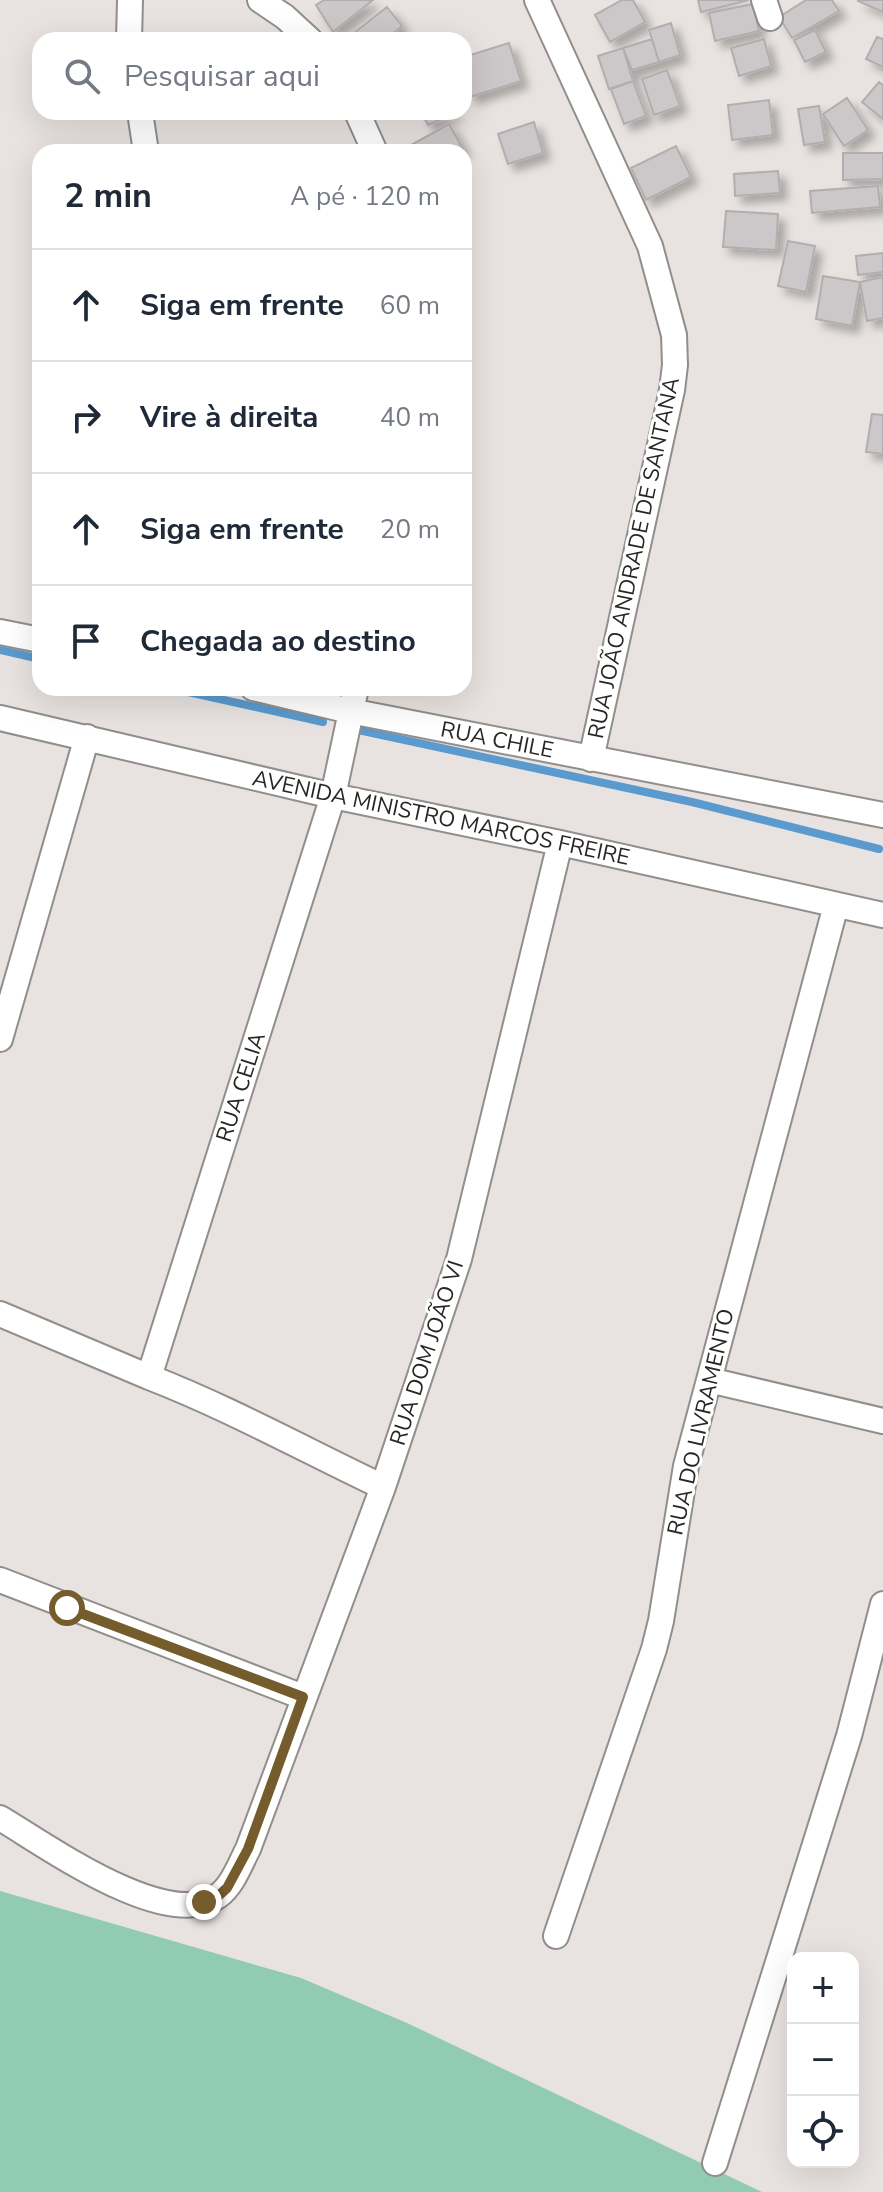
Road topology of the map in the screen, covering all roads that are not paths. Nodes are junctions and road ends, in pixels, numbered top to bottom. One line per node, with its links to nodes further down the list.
1 (130, 0): 4 (street)
2 (260, 0): 5 (street)
3 (537, 0): 16 (street, RUA JOÃO ANDRADE DE SANTANA)
4 (129, 32)
5 (301, 32)
6 (141, 120): 8 (street)
7 (361, 120): 9 (street)
8 (145, 144)
9 (371, 144)
10 (0, 632): 11 (street)
11 (32, 638)
12 (320, 696): 13 (street, RUA CHILE)
13 (353, 700): 16 (street, RUA CHILE); 17 (street, RUA CELIA)
14 (0, 718): 15 (street, AVENIDA MINISTRO MARCOS FREIRE)
15 (87, 737): 17 (street, AVENIDA MINISTRO MARCOS FREIRE); 22 (street)
16 (591, 759): 18 (street, RUA CHILE)
17 (333, 796): 19 (street, AVENIDA MINISTRO MARCOS FREIRE); 24 (street, RUA CELIA)
18 (883, 815)
19 (560, 843): 20 (street, AVENIDA MINISTRO MARCOS FREIRE); 27 (street, RUA DOM JOÃO VI)
20 (836, 905): 21 (street, AVENIDA MINISTRO MARCOS FREIRE); 25 (street, RUA DO LIVRAMENTO)
21 (883, 915)
22 (0, 1039)
23 (0, 1314): 24 (street)
24 (149, 1377): 27 (street)
25 (709, 1380): 26 (street); 32 (street, RUA DO LIVRAMENTO)
26 (883, 1421)
27 (383, 1487): 30 (street, RUA DOM JOÃO VI)
28 (0, 1580): 30 (street)
29 (883, 1604): 33 (street)
30 (303, 1697): 31 (street, RUA DOM JOÃO VI)
31 (0, 1818)
32 (556, 1936)
33 (715, 2163)

